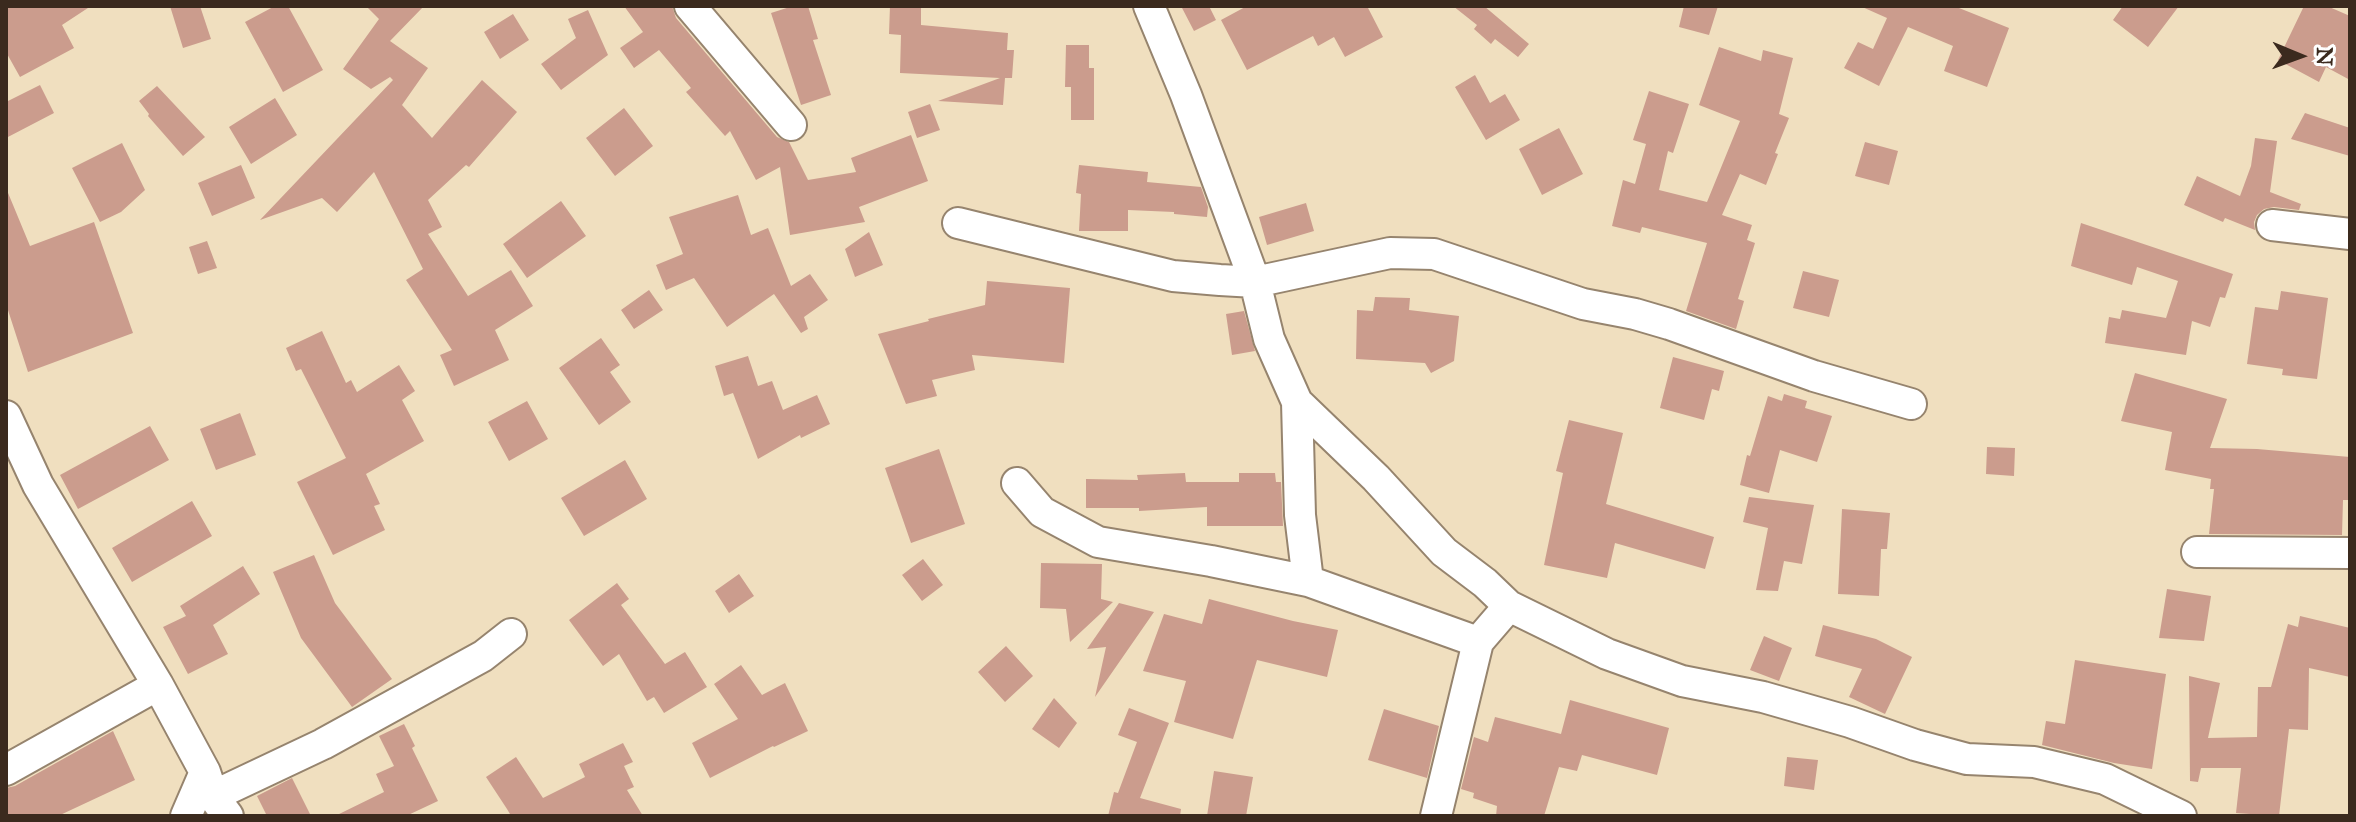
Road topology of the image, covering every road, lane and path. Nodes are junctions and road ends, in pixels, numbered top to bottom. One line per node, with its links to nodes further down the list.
1 (690, 6): 3 (street)
2 (1149, 6): 7 (street)
3 (791, 125)
4 (958, 223): 7 (street)
5 (2272, 225): 6 (street)
6 (2350, 234)
7 (1255, 282): 8 (street); 9 (street)
8 (1297, 402): 14 (street); 15 (street)
9 (1911, 404)
10 (6, 416): 18 (street)
11 (1017, 483): 14 (street)
12 (2197, 552): 13 (street)
13 (2350, 553)
14 (1308, 581): 17 (street)
15 (1509, 606): 17 (street); 23 (street)
16 (511, 634): 20 (street)
17 (1478, 642): 22 (street)
18 (158, 685): 19 (street); 20 (street)
19 (6, 770)
20 (215, 795): 21 (street)
21 (186, 816)
22 (1436, 816)
23 (2181, 816)

